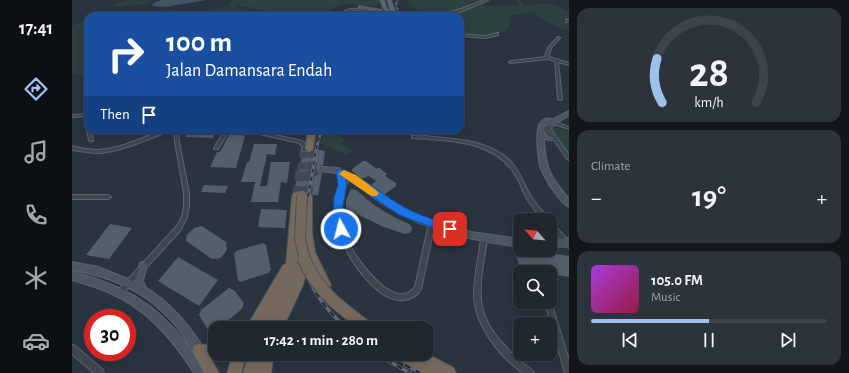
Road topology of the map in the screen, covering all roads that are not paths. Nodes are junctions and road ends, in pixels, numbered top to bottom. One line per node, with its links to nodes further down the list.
1 (382, 0): 7 (main road)
2 (388, 0): 8 (main road)
3 (392, 0): 9 (main road)
4 (487, 0): 10 (street)
5 (343, 12): 6 (street)
6 (366, 12)
7 (390, 12)
8 (392, 12)
9 (394, 12)
10 (448, 12)
11 (497, 34): 12 (street)
12 (464, 35)
13 (559, 38): 15 (street)
14 (541, 55): 15 (street)
15 (547, 57): 16 (street); 17 (street)
16 (556, 61): 18 (street); 19 (street)
17 (511, 62)
18 (569, 64)
19 (560, 99)
20 (569, 113): 23 (street)
21 (84, 115): 22 (street)
22 (72, 116)
23 (551, 123): 24 (street); 25 (street); 38 (street); 41 (street)
24 (569, 128)
25 (545, 130): 33 (street); 34 (street)
26 (90, 134): 35 (street)
27 (157, 134): 36 (street)
28 (177, 134): 60 (street)
29 (225, 134): 37 (street)
30 (265, 134): 39 (street)
31 (312, 134): 39 (highway)
32 (414, 137): 50 (street)
33 (544, 137): 34 (street); 41 (street)
34 (551, 138): 38 (street)
35 (91, 140)
36 (72, 148)
37 (216, 148)
38 (561, 148): 40 (street)
39 (309, 149)
40 (569, 158)
41 (543, 164): 49 (street)
42 (322, 169): 43 (street)
43 (338, 171): 44 (street); 45 (street)
44 (348, 176): 45 (street); 51 (street)
45 (343, 185): 51 (street)
46 (302, 196): 52 (highway); 58 (highway); 70 (highway, bridge)
47 (72, 197): 48 (street)
48 (108, 197)
49 (569, 204)
50 (541, 213)
51 (432, 223): 54 (street)
52 (307, 232): 68 (highway); 69 (highway)
53 (557, 232): 56 (street)
54 (484, 239): 55 (street); 89 (street)
55 (513, 242)
56 (568, 243): 57 (street)
57 (557, 244)
58 (292, 256): 66 (highway); 67 (highway)
59 (72, 266): 62 (street)
60 (143, 266): 62 (street); 64 (street)
61 (72, 276): 63 (street)
62 (128, 283): 63 (street); 64 (street)
63 (121, 291): 81 (street)
64 (142, 291): 72 (street)
65 (550, 309): 90 (street)
66 (255, 321)
67 (270, 321)
68 (280, 321)
69 (355, 321)
70 (359, 321)
71 (72, 349): 80 (street)
72 (199, 351): 73 (highway); 82 (highway)
73 (208, 352)
74 (238, 361): 83 (highway)
75 (254, 361): 84 (highway)
76 (266, 361): 85 (highway)
77 (407, 361): 86 (highway)
78 (415, 361): 87 (highway)
79 (427, 361): 88 (highway)
80 (100, 373)
81 (200, 373)
82 (212, 373)
83 (234, 373)
84 (250, 373)
85 (264, 373)
86 (426, 373)
87 (436, 373)
88 (449, 373)
89 (530, 373)
90 (569, 373)

